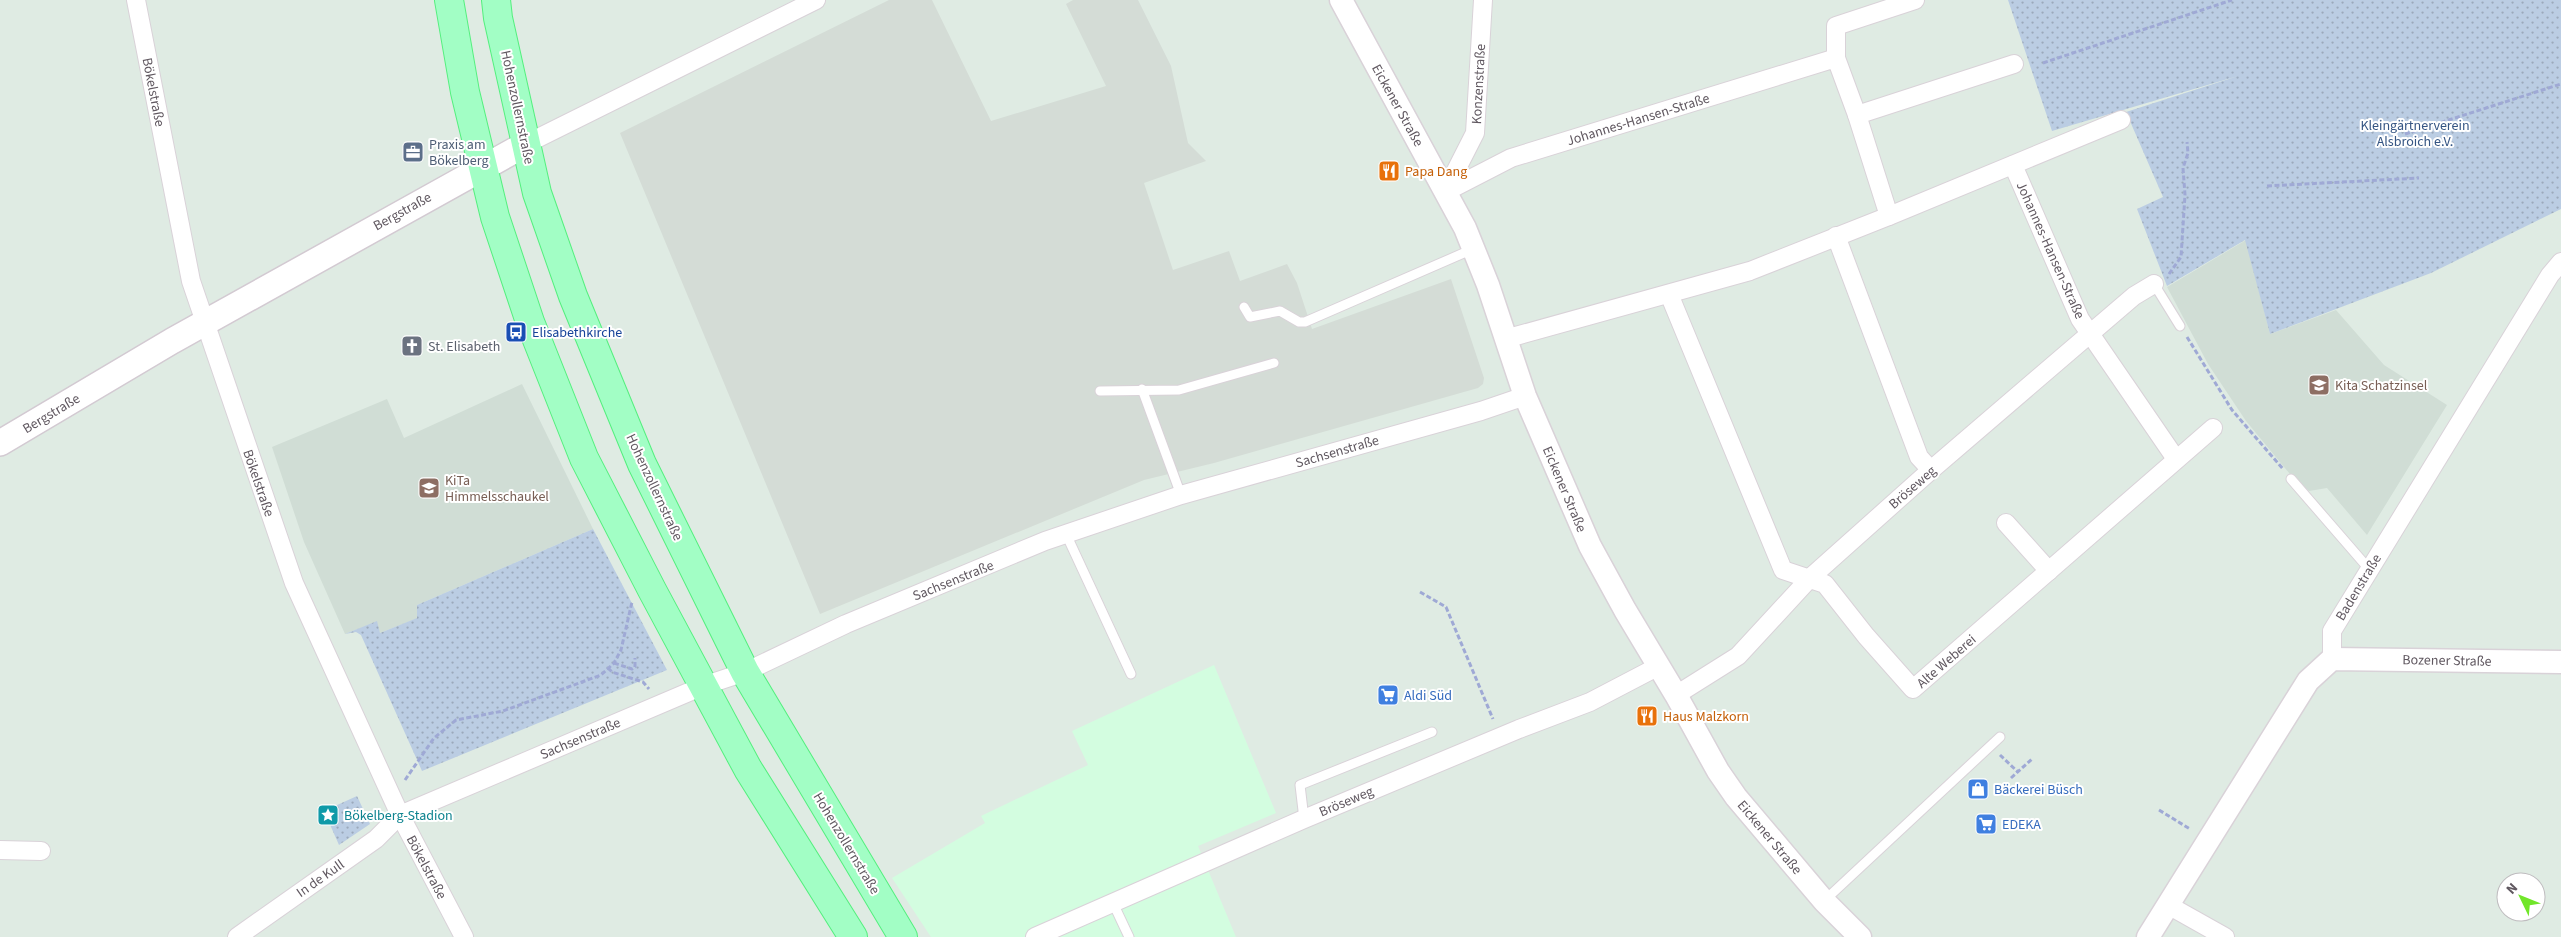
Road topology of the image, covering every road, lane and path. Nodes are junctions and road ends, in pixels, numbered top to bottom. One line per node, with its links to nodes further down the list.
1 (136, 0): 30 (street, Bökelstraße)
2 (449, 0): 19 (main road)
3 (496, 0): 17 (main road, Hohenzollernstraße)
4 (813, 0): 17 (street, Bergstraße)
5 (1341, 0): 22 (street, Eickener Straße)
6 (1483, 0): 22 (street, Konzenstraße)
7 (1915, 0): 9 (street)
8 (2232, 0): 10 (path)
9 (1836, 58): 13 (street); 22 (street, Johannes-Hansen-Straße)
10 (2043, 63)
11 (2014, 64): 13 (street)
12 (2561, 84): 15 (path)
13 (1857, 115): 23 (street)
14 (2121, 120): 18 (street, Johannes-Hansen-Straße)
15 (2405, 134)
16 (2187, 142): 27 (path)
17 (526, 144): 19 (main road, Bergstraße); 57 (main road, Hohenzollernstraße)
18 (2012, 164): 23 (street, Johannes-Hansen-Straße); 32 (street, Johannes-Hansen-Straße)
19 (483, 166): 30 (main road, Bergstraße); 49 (main road)
20 (2419, 178): 21 (path)
21 (2266, 186)
22 (1445, 192): 25 (street, Eickener Straße)
23 (1888, 216): 24 (street, Johannes-Hansen-Straße)
24 (1836, 236): 28 (street, Johannes-Hansen-Straße); 41 (street)
25 (1473, 249): 29 (lane); 33 (street, Eickener Straße)
26 (2561, 262): 46 (street, Badenstraße)
27 (2159, 281): 31 (lane); 32 (street, Bröseweg)
28 (1669, 294): 33 (street, Johannes-Hansen-Straße); 48 (street)
29 (1244, 307)
30 (205, 322): 39 (main road, Bergstraße); 69 (street, Bökelstraße)
31 (2180, 326): 42 (path)
32 (2092, 334): 40 (street); 41 (street, Bröseweg)
33 (1505, 339): 37 (street, Eickener Straße)
34 (1274, 363): 35 (lane)
35 (1142, 389): 36 (lane); 43 (lane)
36 (1100, 391)
37 (1525, 396): 43 (street, Sachsenstraße); 55 (street, Eickener Straße)
38 (2212, 428): 40 (street, Alte Weberei)
39 (0, 443)
40 (2176, 459): 47 (street, Alte Weberei)
41 (1931, 470): 48 (street, Bröseweg)
42 (2291, 479): 46 (lane)
43 (1181, 495): 45 (street, Sachsenstraße)
44 (2006, 523): 47 (street)
45 (1066, 534): 57 (street, Sachsenstraße); 58 (lane)
46 (2368, 569): 52 (street, Badenstraße)
47 (2049, 571): 48 (street, Alte Weberei)
48 (1810, 578): 60 (street, Bröseweg)
49 (652, 590): 54 (path); 59 (main road)
50 (1420, 592): 63 (path)
51 (635, 658): 54 (path)
52 (2332, 659): 53 (street, Bozener Straße); 80 (street)
53 (2561, 662)
54 (614, 663): 56 (path)
55 (1657, 667): 60 (street, Eickener Straße); 63 (street, Bröseweg)
56 (608, 668): 61 (path); 69 (path)
57 (745, 672): 59 (street, Sachsenstraße); 84 (main road, Hohenzollernstraße)
58 (1131, 674)
59 (703, 686): 61 (street, Sachsenstraße); 83 (main road)
60 (1676, 695): 78 (street, Eickener Straße)
61 (657, 706): 71 (street, Sachsenstraße)
62 (1432, 732): 72 (lane)
63 (1501, 736): 72 (street, Bröseweg)
64 (2000, 737): 65 (lane)
65 (1991, 746): 67 (path); 78 (lane)
66 (2032, 759): 67 (path)
67 (2018, 772): 68 (path)
68 (2011, 778)
69 (391, 796): 71 (street, Bökelstraße)
70 (2159, 810): 74 (path)
71 (400, 815): 81 (street, In de Kull); 82 (street, Bökelstraße)
72 (1304, 819): 79 (street, Bröseweg)
73 (2193, 825): 74 (path)
74 (2191, 829): 75 (path)
75 (2186, 838)
76 (0, 850): 77 (street)
77 (42, 851)
78 (1824, 901): 87 (street, Eickener Straße)
79 (1114, 903): 85 (street, Bröseweg); 86 (lane)
80 (2168, 905): 88 (street); 89 (street)
81 (237, 937)
82 (464, 937)
83 (853, 937)
84 (903, 937)
85 (1035, 937)
86 (1129, 937)
87 (1860, 937)
88 (2148, 937)
89 (2225, 937)

